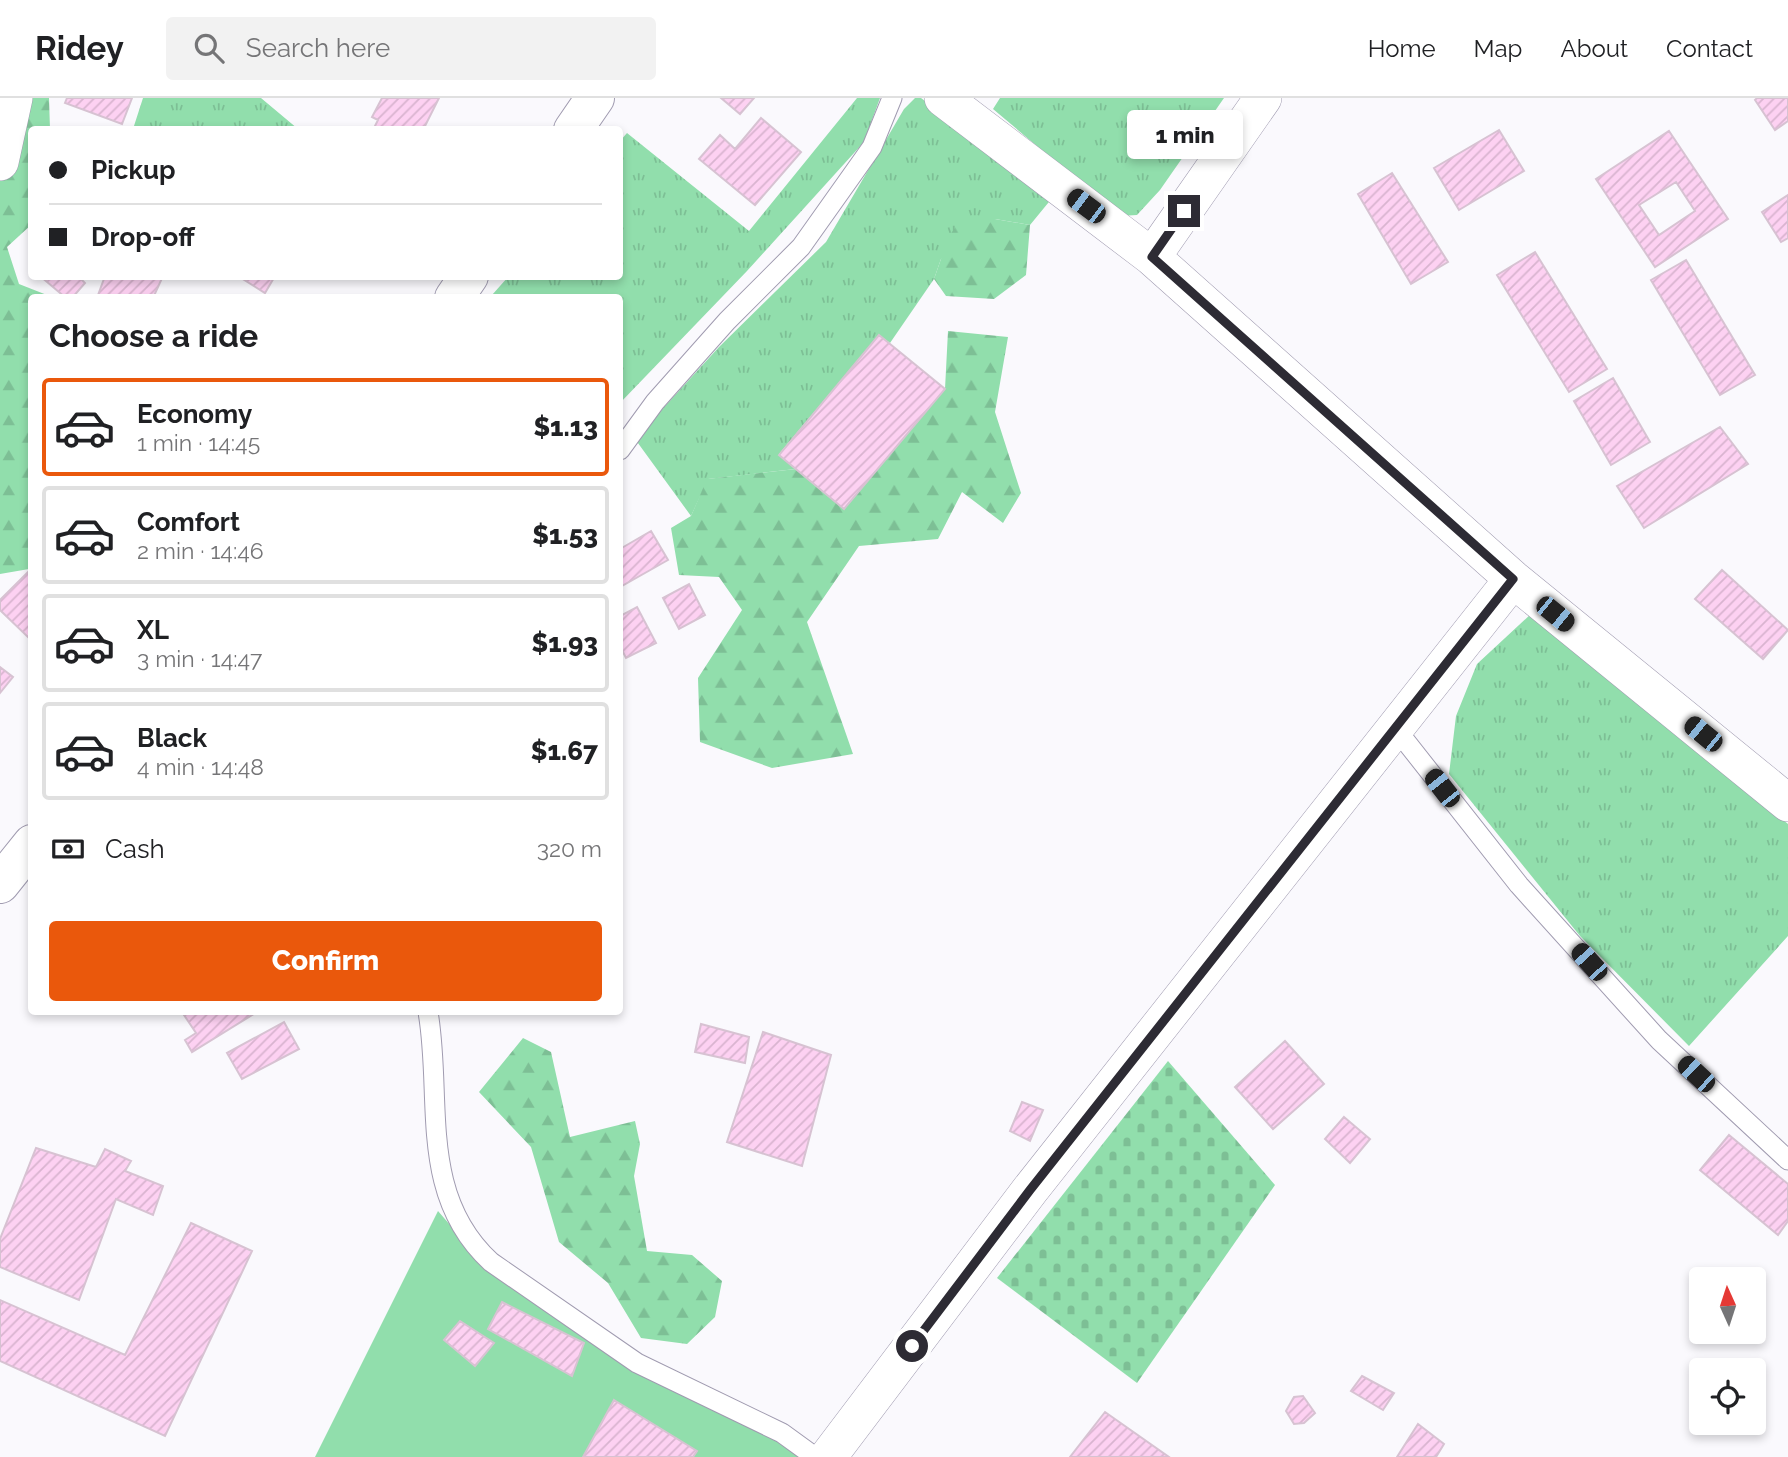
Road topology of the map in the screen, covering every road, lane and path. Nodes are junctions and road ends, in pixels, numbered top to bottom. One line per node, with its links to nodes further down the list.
1 (14, 98): 7 (street)
2 (596, 98): 6 (highway)
3 (891, 98): 9 (lane)
4 (943, 98): 8 (street)
5 (1263, 98): 8 (street)
6 (576, 126)
7 (0, 162)
8 (1152, 257): 10 (street)
9 (623, 446)
10 (1513, 579): 11 (street); 12 (street)
11 (1396, 729): 16 (lane); 18 (street)
12 (1788, 803)
13 (28, 849): 14 (highway)
14 (0, 884)
15 (428, 1015): 17 (lane)
16 (1788, 1160)
17 (815, 1457)
18 (828, 1457)

